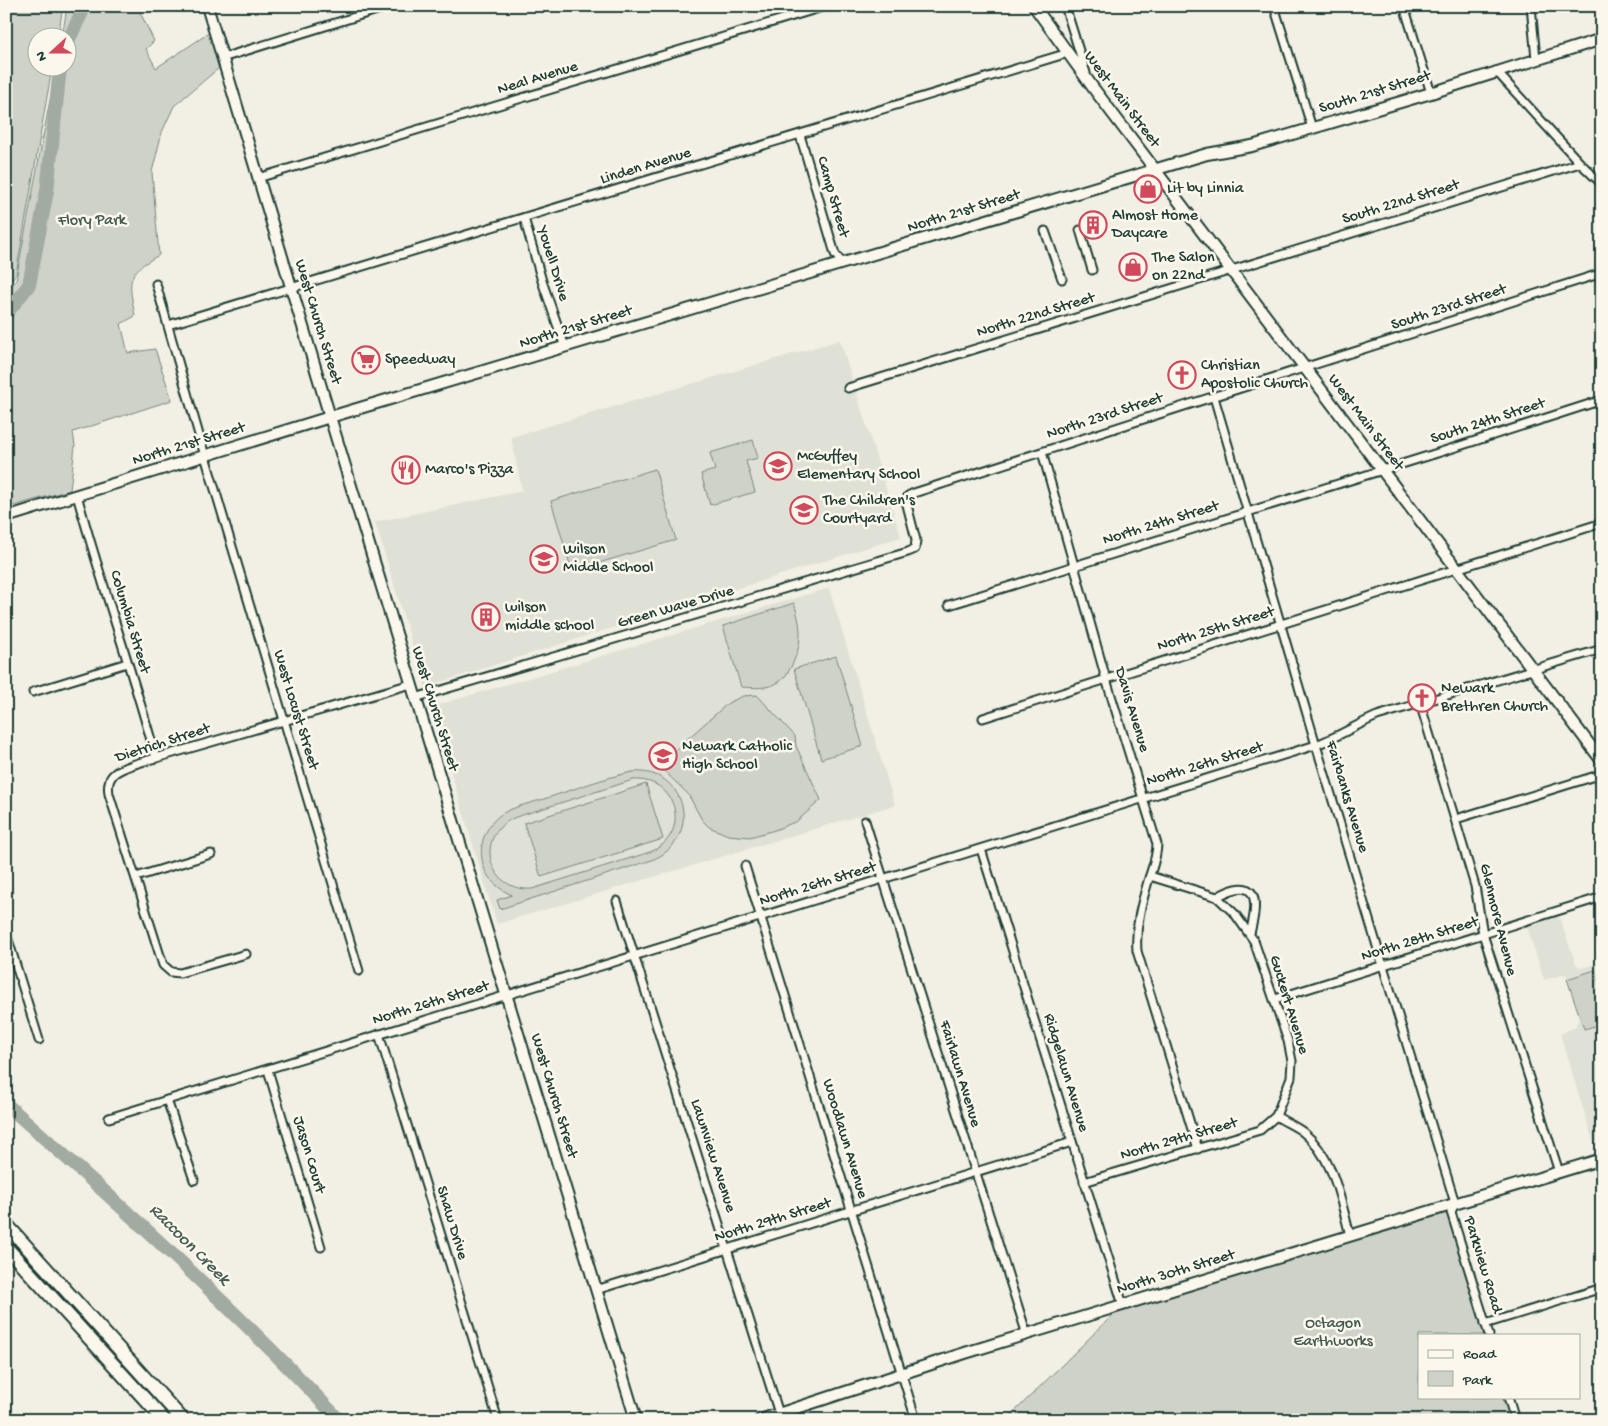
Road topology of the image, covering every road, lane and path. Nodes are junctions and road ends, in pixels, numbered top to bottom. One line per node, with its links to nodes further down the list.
1 (207, 6): 11 (main road, West Church Street)
2 (390, 6): 11 (street)
3 (826, 6): 20 (street, Neal Avenue)
4 (1034, 6): 10 (main road, West Main Street)
5 (1065, 6): 14 (street)
6 (1274, 6): 16 (street)
7 (1404, 6): 15 (street)
8 (1531, 6): 12 (street)
9 (1602, 39): 12 (main road, South 21st Street)
10 (1068, 53): 14 (main road, West Main Street); 17 (street, Linden Avenue)
11 (222, 58): 20 (main road, West Church Street)
12 (1536, 59): 13 (main road, South 21st Street)
13 (1496, 71): 15 (main road, South 21st Street); 18 (street)
14 (1088, 80): 19 (main road, West Main Street)
15 (1431, 93): 16 (main road, South 21st Street)
16 (1312, 128): 19 (main road, South 21st Street)
17 (800, 135): 22 (street, Linden Avenue); 25 (street, Camp Street)
18 (1580, 163): 21 (street); 27 (street, South 22nd Street)
19 (1156, 170): 25 (main road, North 21st Street); 27 (main road, West Main Street)
20 (258, 178): 31 (main road, West Church Street)
21 (1602, 184)
22 (524, 218): 31 (street, Linden Avenue); 33 (street, Youell Drive)
23 (1080, 230): 26 (street)
24 (1045, 231): 29 (street)
25 (843, 264): 33 (main road, North 21st Street)
26 (1092, 270)
27 (1231, 270): 34 (main road, West Main Street); 35 (street, North 22nd Street)
28 (1602, 274): 34 (street, South 23rd Street)
29 (1062, 279)
30 (156, 284): 32 (street, West Locust Street)
31 (291, 288): 32 (street, Linden Avenue); 38 (main road, West Church Street)
32 (168, 325): 40 (street, West Locust Street)
33 (565, 347): 38 (main road, North 21st Street)
34 (1305, 369): 36 (street, North 23rd Street); 41 (main road, West Main Street)
35 (848, 388)
36 (1214, 397): 39 (street, North 23rd Street); 43 (street, Fairbanks Avenue)
37 (1602, 400): 41 (street, South 24th Street)
38 (330, 418): 40 (main road, North 21st Street); 55 (main road, West Church Street)
39 (1042, 452): 46 (street, North 23rd Street); 47 (street, Davis Avenue)
40 (204, 456): 42 (main road, North 21st Street); 60 (street, West Locust Street)
41 (1382, 469): 43 (street, North 24th Street); 48 (main road, West Main Street)
42 (77, 495): 44 (main road, North 21st Street); 52 (street, Columbia Street)
43 (1247, 512): 47 (street, North 24th Street); 50 (street, Fairbanks Avenue)
44 (6, 517)
45 (1602, 523): 48 (street, North 25th Street)
46 (915, 549): 57 (street, Green Wave Drive)
47 (1074, 566): 49 (street, North 24th Street); 54 (street, Davis Avenue)
48 (1457, 570): 50 (street, North 25th Street); 53 (main road, West Main Street)
49 (949, 605)
50 (1280, 625): 54 (street, North 25th Street); 61 (street, Fairbanks Avenue)
51 (1602, 649): 53 (street, North 26th Street)
52 (128, 663): 56 (street); 62 (street, Columbia Street)
53 (1533, 670): 58 (street, North 26th Street); 63 (main road, West Main Street)
54 (1106, 679): 59 (street, North 25th Street); 65 (street, Davis Avenue)
55 (411, 684): 57 (main road, West Church Street); 60 (street, Dietrich Street)
56 (33, 692)
57 (415, 698): 85 (main road, West Church Street)
58 (1420, 703): 61 (street, North 26th Street); 66 (street, Glenmore Avenue)
59 (983, 718)
60 (284, 721): 62 (street, Dietrich Street); 84 (street, West Locust Street)
61 (1316, 745): 65 (street, North 26th Street); 83 (street, Fairbanks Avenue)
62 (156, 758): 72 (street, Dietrich Street)
63 (1602, 761)
64 (1602, 774): 66 (street)
65 (1144, 798): 68 (street, North 26th Street); 71 (street, Davis Avenue)
66 (1456, 819): 80 (street, Glenmore Avenue)
67 (865, 821): 73 (street, Fairlawn Avenue)
68 (981, 849): 73 (street, North 26th Street); 93 (street, Ridgelawn Avenue)
69 (211, 854): 72 (street)
70 (745, 866): 77 (street, Woodlawn Avenue)
71 (1150, 876): 74 (street, Guckert Avenue); 94 (street, Davis Avenue)
72 (136, 877): 81 (street, Dietrich Street)
73 (883, 879): 77 (street, North 26th Street); 96 (street, Fairlawn Avenue)
74 (1217, 897): 79 (street, Guckert Avenue); 79 (street)
75 (1602, 897): 80 (street, North 28th Street)
76 (617, 901): 82 (street, Lawnview Avenue)
77 (761, 917): 82 (street, North 26th Street); 101 (street, Woodlawn Avenue)
78 (6, 933): 88 (street)
79 (1250, 933): 86 (street, Guckert Avenue)
80 (1483, 934): 83 (street, North 28th Street); 97 (street, Glenmore Avenue)
81 (246, 954)
82 (635, 956): 85 (street, North 26th Street); 106 (street, Lawnview Avenue)
83 (1383, 966): 86 (street, North 28th Street); 100 (street, Fairbanks Avenue)
84 (359, 971)
85 (506, 995): 87 (street, North 26th Street); 108 (main road, West Church Street)
86 (1275, 999): 91 (street, Guckert Avenue)
87 (379, 1034): 89 (street, North 26th Street); 118 (street, Shaw Drive)
88 (39, 1040)
89 (268, 1070): 90 (street, North 26th Street); 104 (street, Jason Court)
90 (167, 1100): 92 (street, North 26th Street); 98 (street)
91 (1276, 1116): 94 (street, North 29th Street); 103 (street)
92 (109, 1118)
93 (1072, 1142): 96 (street, North 29th Street); 99 (street, Ridgelawn Avenue)
94 (1198, 1148): 99 (street, North 29th Street)
95 (1602, 1159): 97 (main road, North 30th Street)
96 (975, 1172): 101 (street, North 29th Street); 112 (street, Fairlawn Avenue)
97 (1558, 1172): 100 (main road, North 30th Street)
98 (194, 1180)
99 (1084, 1182): 109 (street, Ridgelawn Avenue)
100 (1455, 1203): 103 (main road, North 30th Street); 110 (street, Parkview Road)
101 (852, 1210): 106 (street, North 29th Street); 113 (street, Woodlawn Avenue)
102 (6, 1224): 117 (highway)
103 (1350, 1235): 109 (main road, North 30th Street)
104 (321, 1247)
105 (6, 1248): 116 (highway)
106 (727, 1249): 108 (street, North 29th Street); 115 (street, Lawnview Avenue)
107 (1602, 1288): 110 (street)
108 (596, 1290): 119 (main road, West Church Street)
109 (1123, 1305): 112 (main road, North 30th Street)
110 (1485, 1324): 111 (street, Parkview Road)
111 (1489, 1334)
112 (1027, 1335): 113 (main road, North 30th Street)
113 (902, 1374): 115 (main road, North 30th Street); 121 (street, Woodlawn Avenue)
114 (1508, 1398): 122 (street)
115 (780, 1417): 120 (main road, North 30th Street)
116 (164, 1420)
117 (183, 1420)
118 (498, 1420)
119 (636, 1420)
120 (760, 1420)
121 (916, 1420)
122 (1514, 1420)

